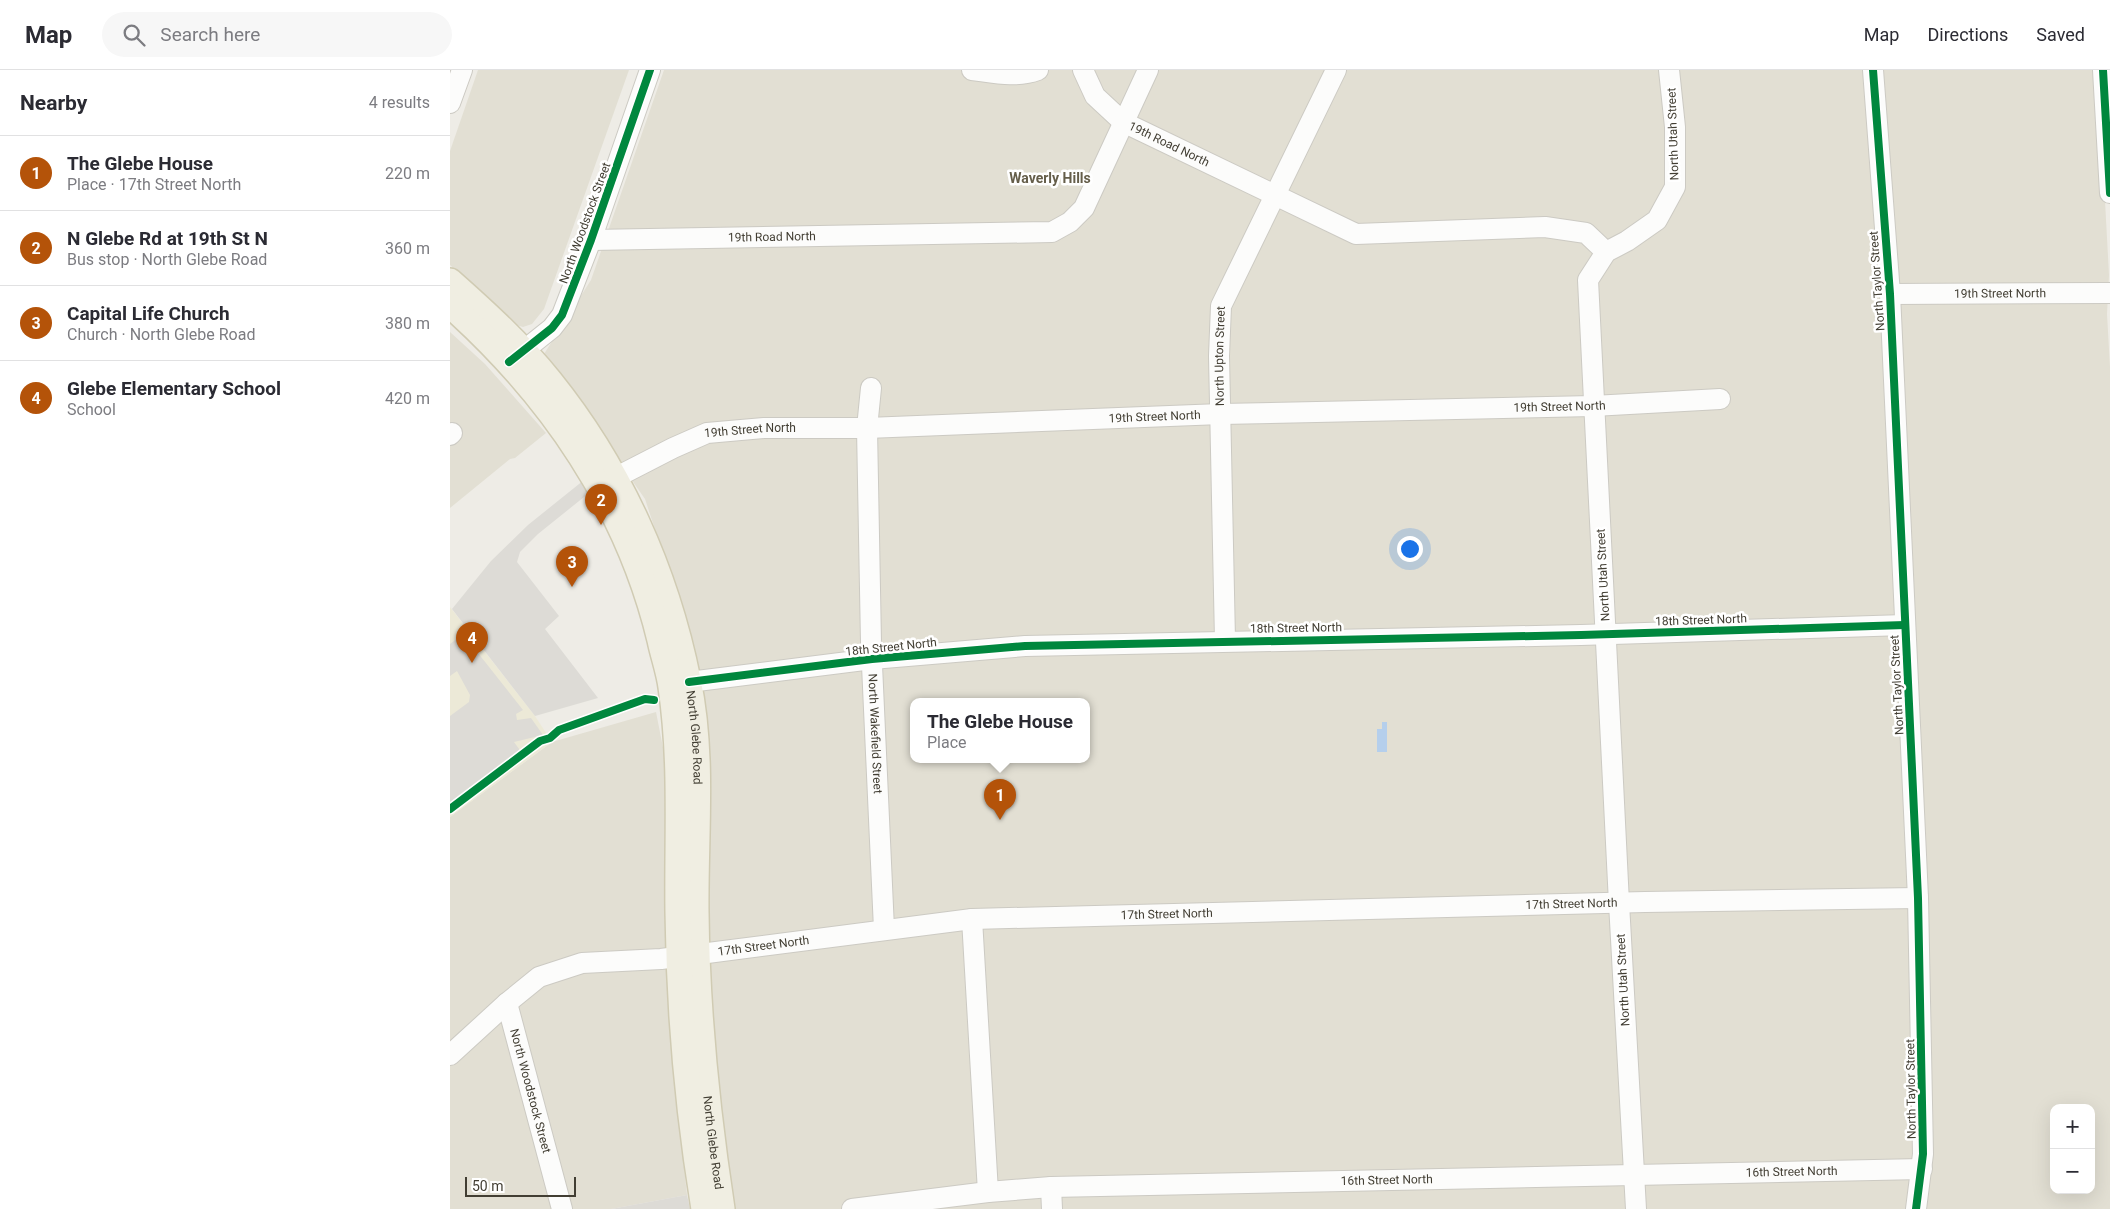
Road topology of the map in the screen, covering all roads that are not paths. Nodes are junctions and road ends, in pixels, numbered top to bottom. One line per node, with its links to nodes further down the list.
1 (462, 70): 12 (street)
2 (650, 70): 3 (street); 16 (street, North Woodstock Street)
3 (660, 70)
4 (972, 70): 5 (street)
5 (1038, 70)
6 (1083, 70): 13 (street)
7 (1148, 70): 13 (street)
8 (1336, 70): 15 (street, North Upton Street)
9 (1669, 70): 17 (street, North Utah Street)
10 (1873, 70): 20 (street, North Taylor Street)
11 (2103, 70): 14 (street)
12 (450, 104)
13 (1123, 122): 15 (street, 19th Road North); 16 (street, 19th Road North)
14 (2110, 192)
15 (1276, 195): 17 (street, 19th Road North); 26 (street, North Upton Street)
16 (591, 240): 22 (street, North Woodstock Street)
17 (1606, 252): 25 (street, North Utah Street)
18 (450, 280): 22 (main road, North Glebe Road)
19 (2110, 293): 20 (street, 19th Street North)
20 (1890, 294): 29 (street, North Taylor Street)
21 (450, 305): 22 (main road, North Glebe Road)
22 (516, 356): 28 (main road, North Glebe Road)
23 (871, 388): 27 (street, North Wakefield Street)
24 (1720, 399): 25 (street, 19th Street North)
25 (1593, 406): 26 (street, 19th Street North); 30 (street, North Utah Street)
26 (1220, 414): 27 (street, 19th Street North); 31 (street, North Upton Street)
27 (867, 428): 28 (street, 19th Street North); 32 (street, North Wakefield Street)
28 (608, 482): 33 (main road, North Glebe Road); 38 (main road, North Glebe Road)
29 (1905, 625): 30 (street, 18th Street North); 34 (street, North Taylor Street)
30 (1606, 634): 31 (street, 18th Street North); 35 (street, North Utah Street)
31 (1225, 640): 32 (street, 18th Street North)
32 (872, 659): 33 (street, 18th Street North); 37 (street, North Wakefield Street)
33 (689, 682): 38 (main road, North Glebe Road)
34 (1918, 898): 35 (street, 17th Street North); 41 (street, North Taylor Street)
35 (1618, 903): 36 (street, 17th Street North); 42 (street, North Utah Street)
36 (972, 919): 37 (street, 17th Street North); 44 (street)
37 (884, 930): 38 (street, 17th Street North)
38 (688, 956): 39 (street, 17th Street North); 46 (main road, North Glebe Road); 47 (main road, North Glebe Road)
39 (507, 1003): 40 (street, 17th Street North); 45 (street, North Woodstock Street)
40 (450, 1055)
41 (1922, 1169): 42 (street, 16th Street North); 51 (street, North Taylor Street)
42 (1634, 1175): 43 (street, 16th Street North); 50 (street, North Utah Street)
43 (1051, 1187): 44 (street, 16th Street North); 49 (street)
44 (988, 1192): 48 (street, 16th Street North)
45 (562, 1209)
46 (704, 1209)
47 (722, 1209)
48 (852, 1209)
49 (1052, 1209)
50 (1636, 1209)
51 (1916, 1209)

